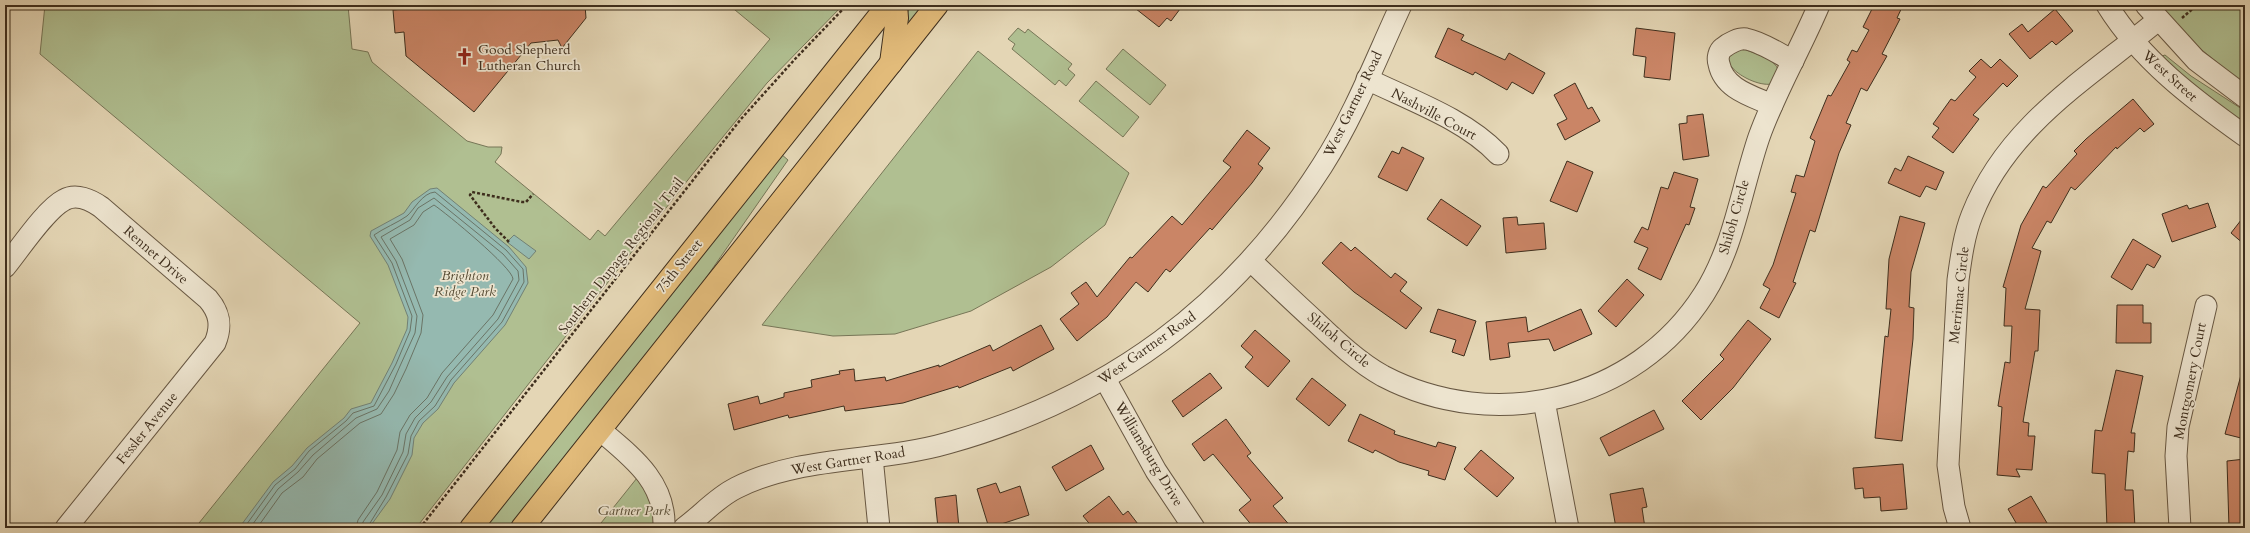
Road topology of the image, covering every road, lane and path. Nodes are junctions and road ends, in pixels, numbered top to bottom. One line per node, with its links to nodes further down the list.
1 (847, 5): 30 (path, Southern Dupage Regional Trail)
2 (888, 5): 31 (main road, 75th Street)
3 (896, 5): 13 (main road)
4 (937, 5): 13 (main road)
5 (1401, 5): 14 (street, West Gartner Road)
6 (1819, 5): 12 (street, Shiloh Circle)
7 (2107, 5): 11 (street, West Street)
8 (2197, 5): 10 (path)
9 (2152, 13): 11 (street, Merrimac Circle); 15 (street)
10 (2180, 20)
11 (2133, 41): 17 (street, West Street); 38 (street, Merrimac Circle)
12 (1793, 61): 16 (street, Shiloh Circle); 16 (street)
13 (891, 64): 27 (main road)
14 (1367, 79): 18 (street, Nashville Court); 21 (street, West Gartner Road)
15 (2245, 97)
16 (1772, 105): 26 (street, Shiloh Circle)
17 (2245, 136)
18 (1498, 154)
19 (533, 194): 20 (path)
20 (509, 242)
21 (1251, 261): 25 (street, West Gartner Road); 26 (street, Shiloh Circle)
22 (5, 267): 24 (street, Rennet Drive)
23 (2206, 306): 39 (street, Montgomery Court)
24 (220, 324): 29 (street, Fessler Avenue)
25 (1105, 379): 28 (street, West Gartner Road); 36 (street, Williamsburg Drive)
26 (1544, 401): 37 (street)
27 (600, 430): 32 (main road); 33 (street)
28 (872, 457): 34 (street, West Gartner Road); 35 (street)
29 (66, 528)
30 (420, 528)
31 (471, 528)
32 (522, 528)
33 (664, 528)
34 (684, 528)
35 (879, 528)
36 (1194, 528)
37 (1568, 528)
38 (1960, 528)
39 (2180, 528)

